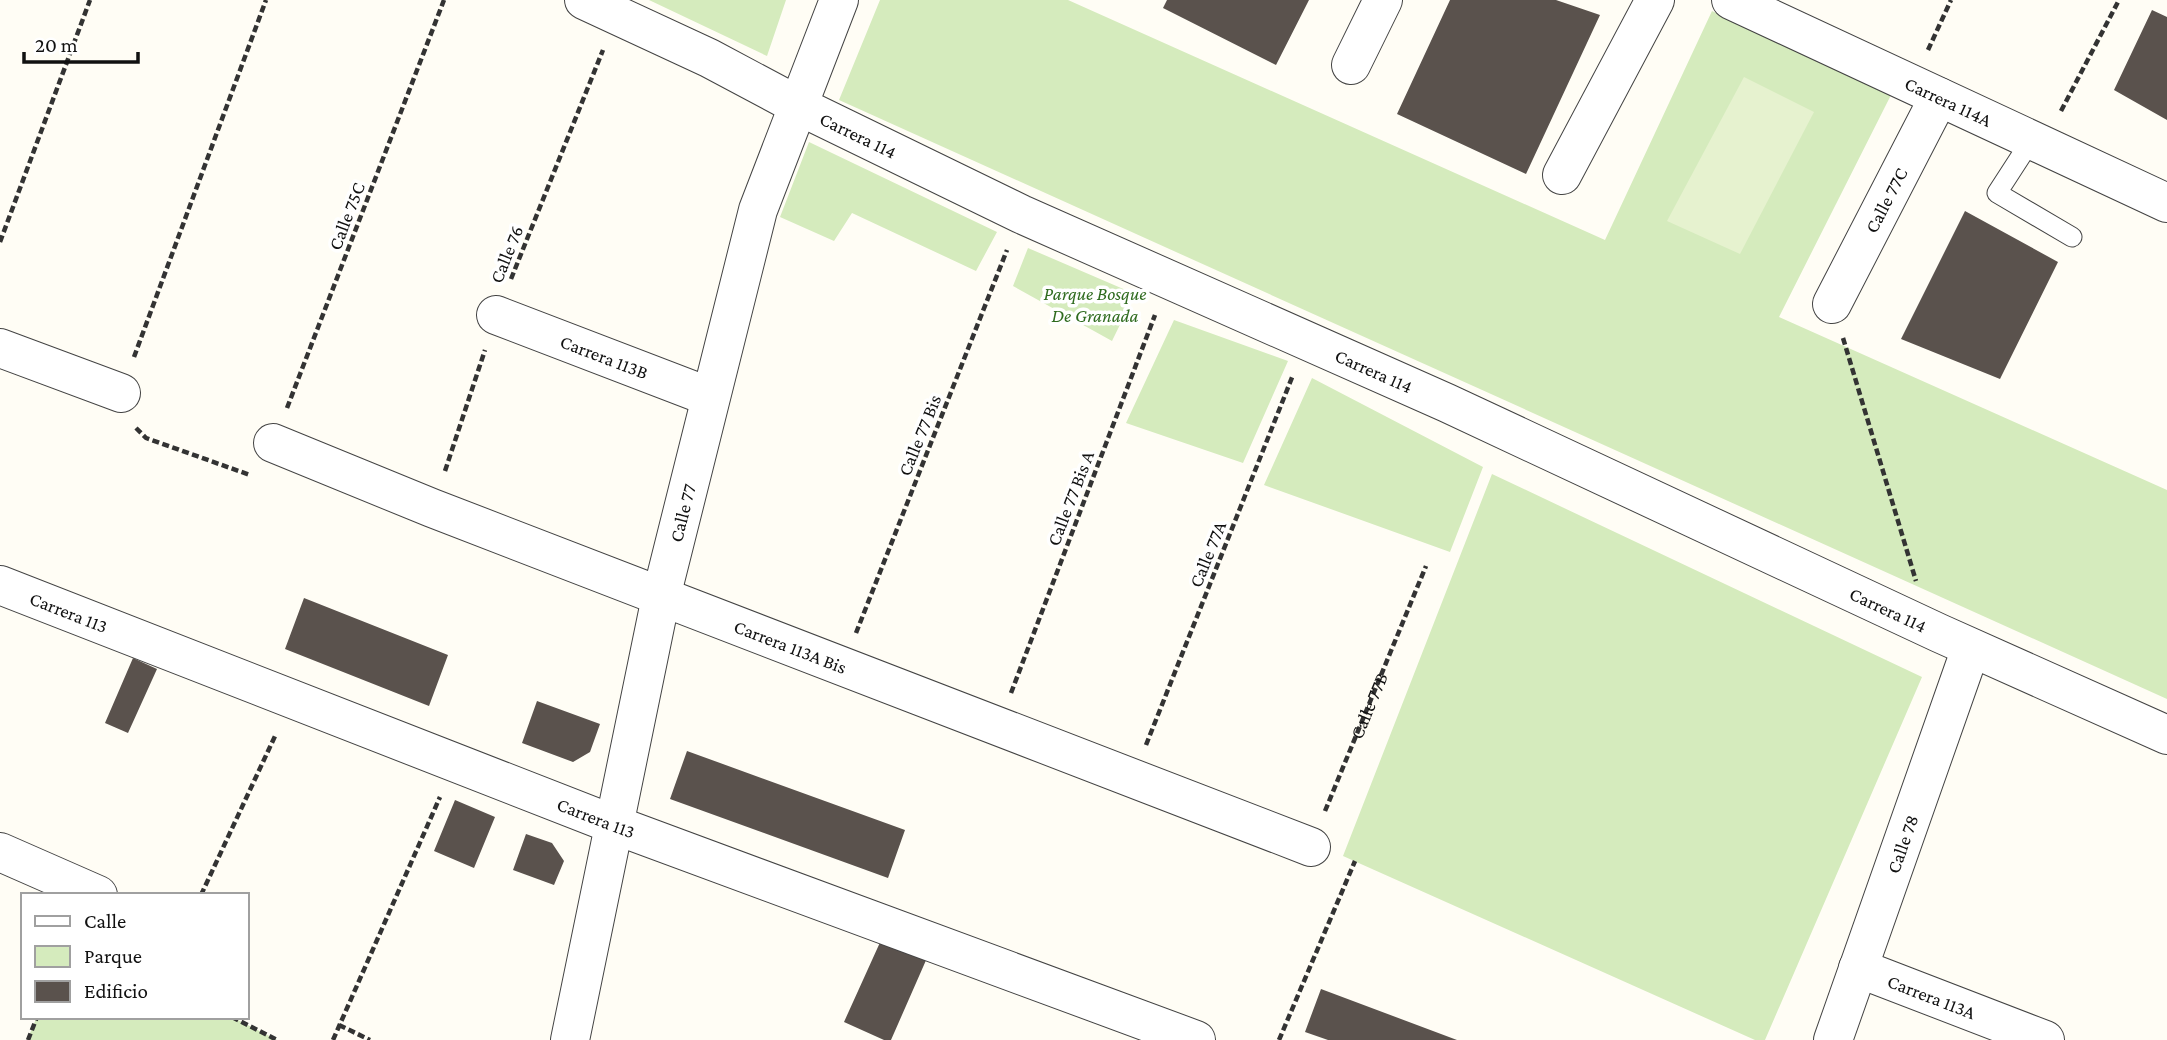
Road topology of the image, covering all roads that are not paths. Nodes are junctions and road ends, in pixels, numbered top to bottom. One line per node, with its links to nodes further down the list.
1 (839, 0): 8 (street, Calle 77)
2 (1384, 0): 6 (street)
3 (1655, 0): 10 (street)
4 (1735, 1): 7 (street, Carrera 114A)
5 (601, 8): 8 (street, Carrera 114)
6 (1351, 65)
7 (1939, 97): 9 (street, Carrera 114A); 13 (street, Calle 77C)
8 (799, 106): 17 (street, Calle 77); 21 (street, Carrera 114)
9 (2032, 139): 11 (street, Carrera 114A); 12 (lane)
10 (1562, 175)
11 (2167, 203)
12 (2072, 237)
13 (1832, 304)
14 (496, 315): 17 (street, Carrera 113B)
15 (0, 348): 16 (street)
16 (121, 393)
17 (710, 397): 20 (street, Calle 77)
18 (273, 443): 20 (street, Carrera 113A Bis)
19 (0, 585): 23 (street, Carrera 113)
20 (661, 597): 23 (street, Calle 77); 24 (street, Carrera 113A Bis)
21 (1955, 640): 22 (street, Carrera 114); 27 (street, Calle 78)
22 (2167, 735)
23 (615, 825): 28 (street, Calle 77); 29 (street, Carrera 113)
24 (1311, 846)
25 (0, 852): 26 (street)
26 (93, 893)
27 (1858, 968): 30 (street, Calle 78); 31 (street, Carrera 113A)
28 (574, 1038)
29 (1196, 1040)
30 (1833, 1040)
31 (2045, 1040)

